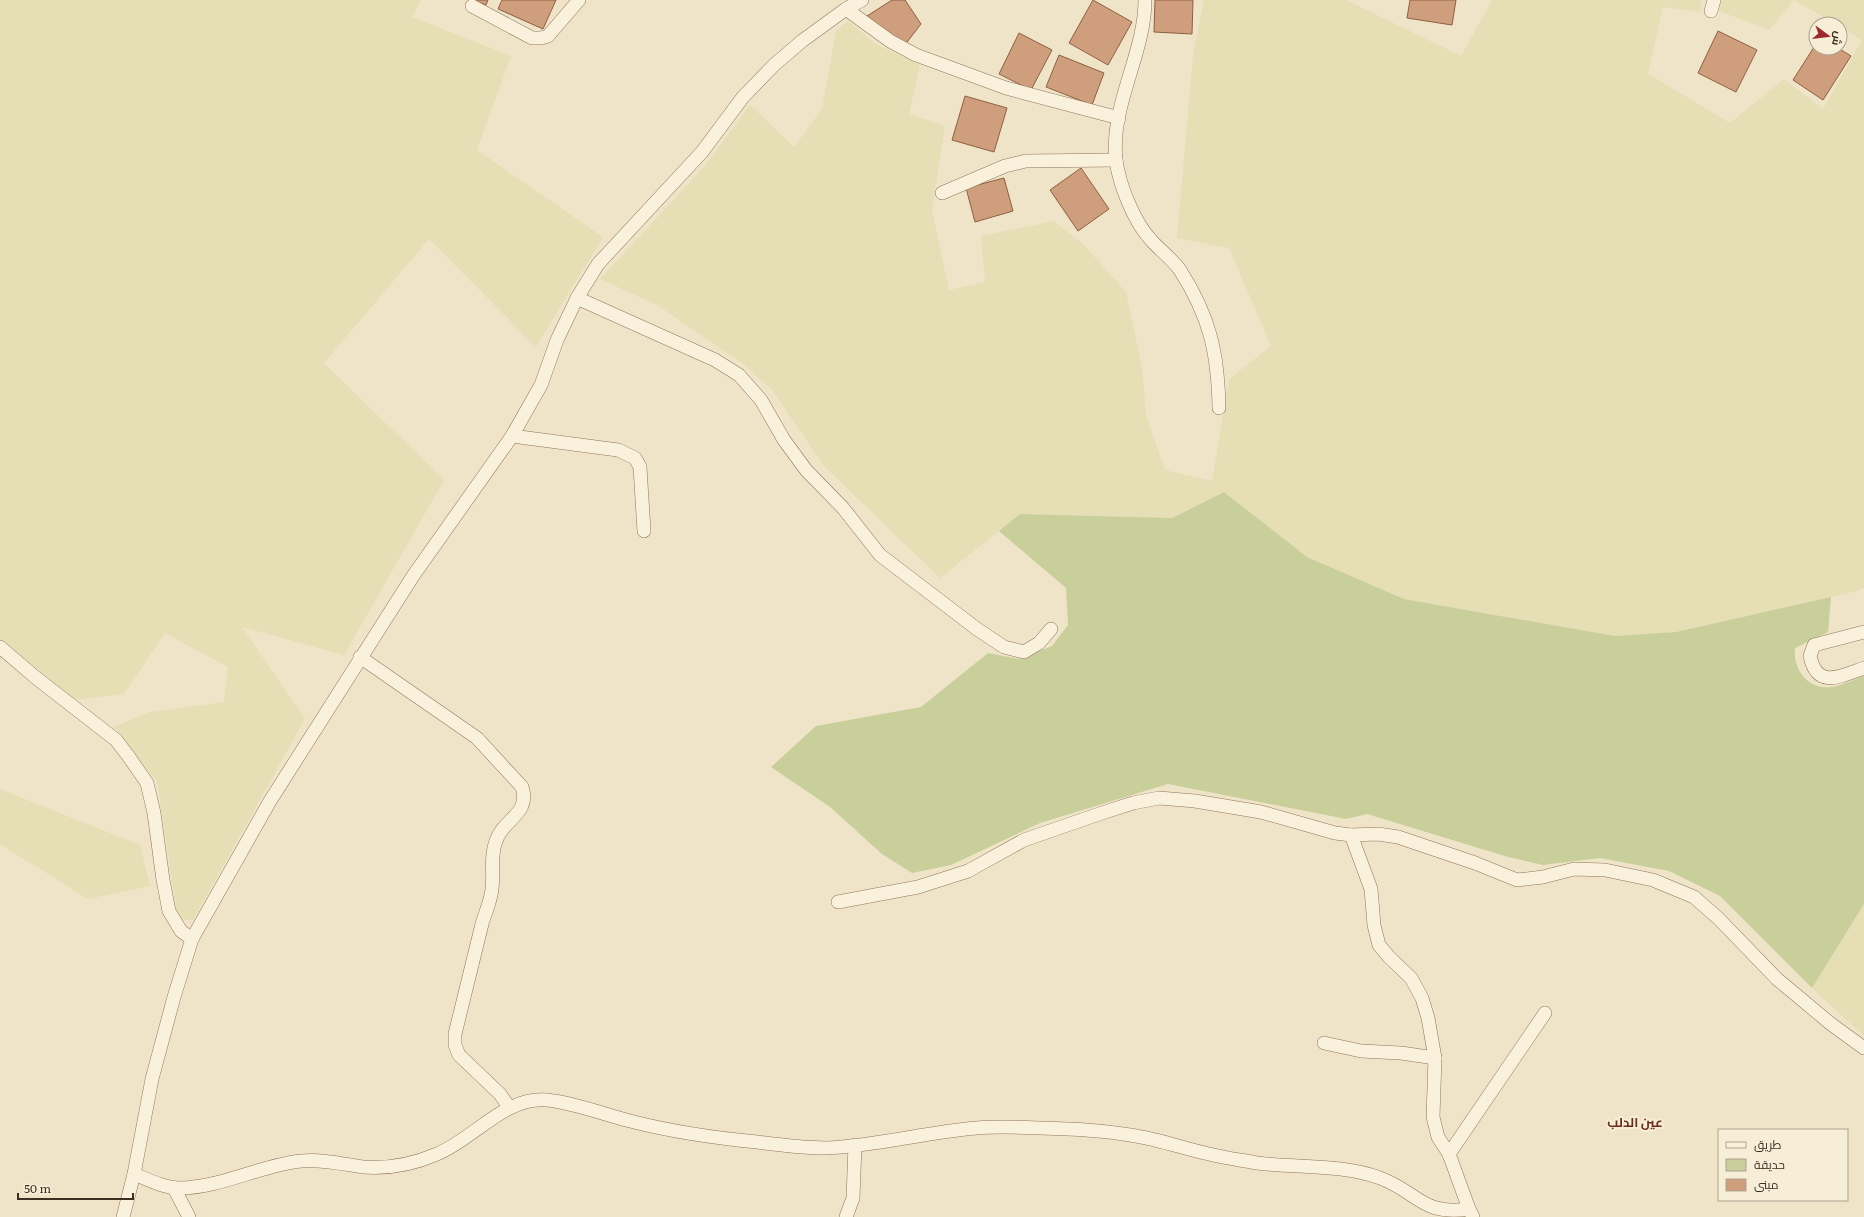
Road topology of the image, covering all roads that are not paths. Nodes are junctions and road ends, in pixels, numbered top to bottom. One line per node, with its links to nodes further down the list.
1 (579, 0): 4 (street)
2 (862, 0): 5 (street)
3 (1145, 0): 6 (street)
4 (472, 6)
5 (846, 9): 6 (street); 9 (street)
6 (1119, 118): 7 (street)
7 (1116, 160): 8 (street); 10 (street)
8 (942, 193)
9 (577, 298): 11 (street); 13 (street)
10 (1219, 408)
11 (512, 436): 12 (street); 16 (street)
12 (644, 531)
13 (1051, 629)
14 (1864, 632): 17 (street)
15 (0, 646): 20 (street)
16 (360, 657): 20 (street); 25 (street)
17 (1864, 668)
18 (1351, 835): 19 (street); 23 (street); 24 (street)
19 (838, 902)
20 (192, 939): 28 (street)
21 (1545, 1013): 27 (street)
22 (1324, 1043): 24 (street)
23 (1864, 1048)
24 (1435, 1058): 27 (street)
25 (509, 1107): 26 (street); 29 (street)
26 (855, 1145): 30 (street); 33 (street)
27 (1449, 1154): 30 (street)
28 (134, 1174): 29 (street); 31 (street)
29 (174, 1188): 32 (street)
30 (1471, 1213)
31 (122, 1217)
32 (189, 1217)
33 (846, 1217)

